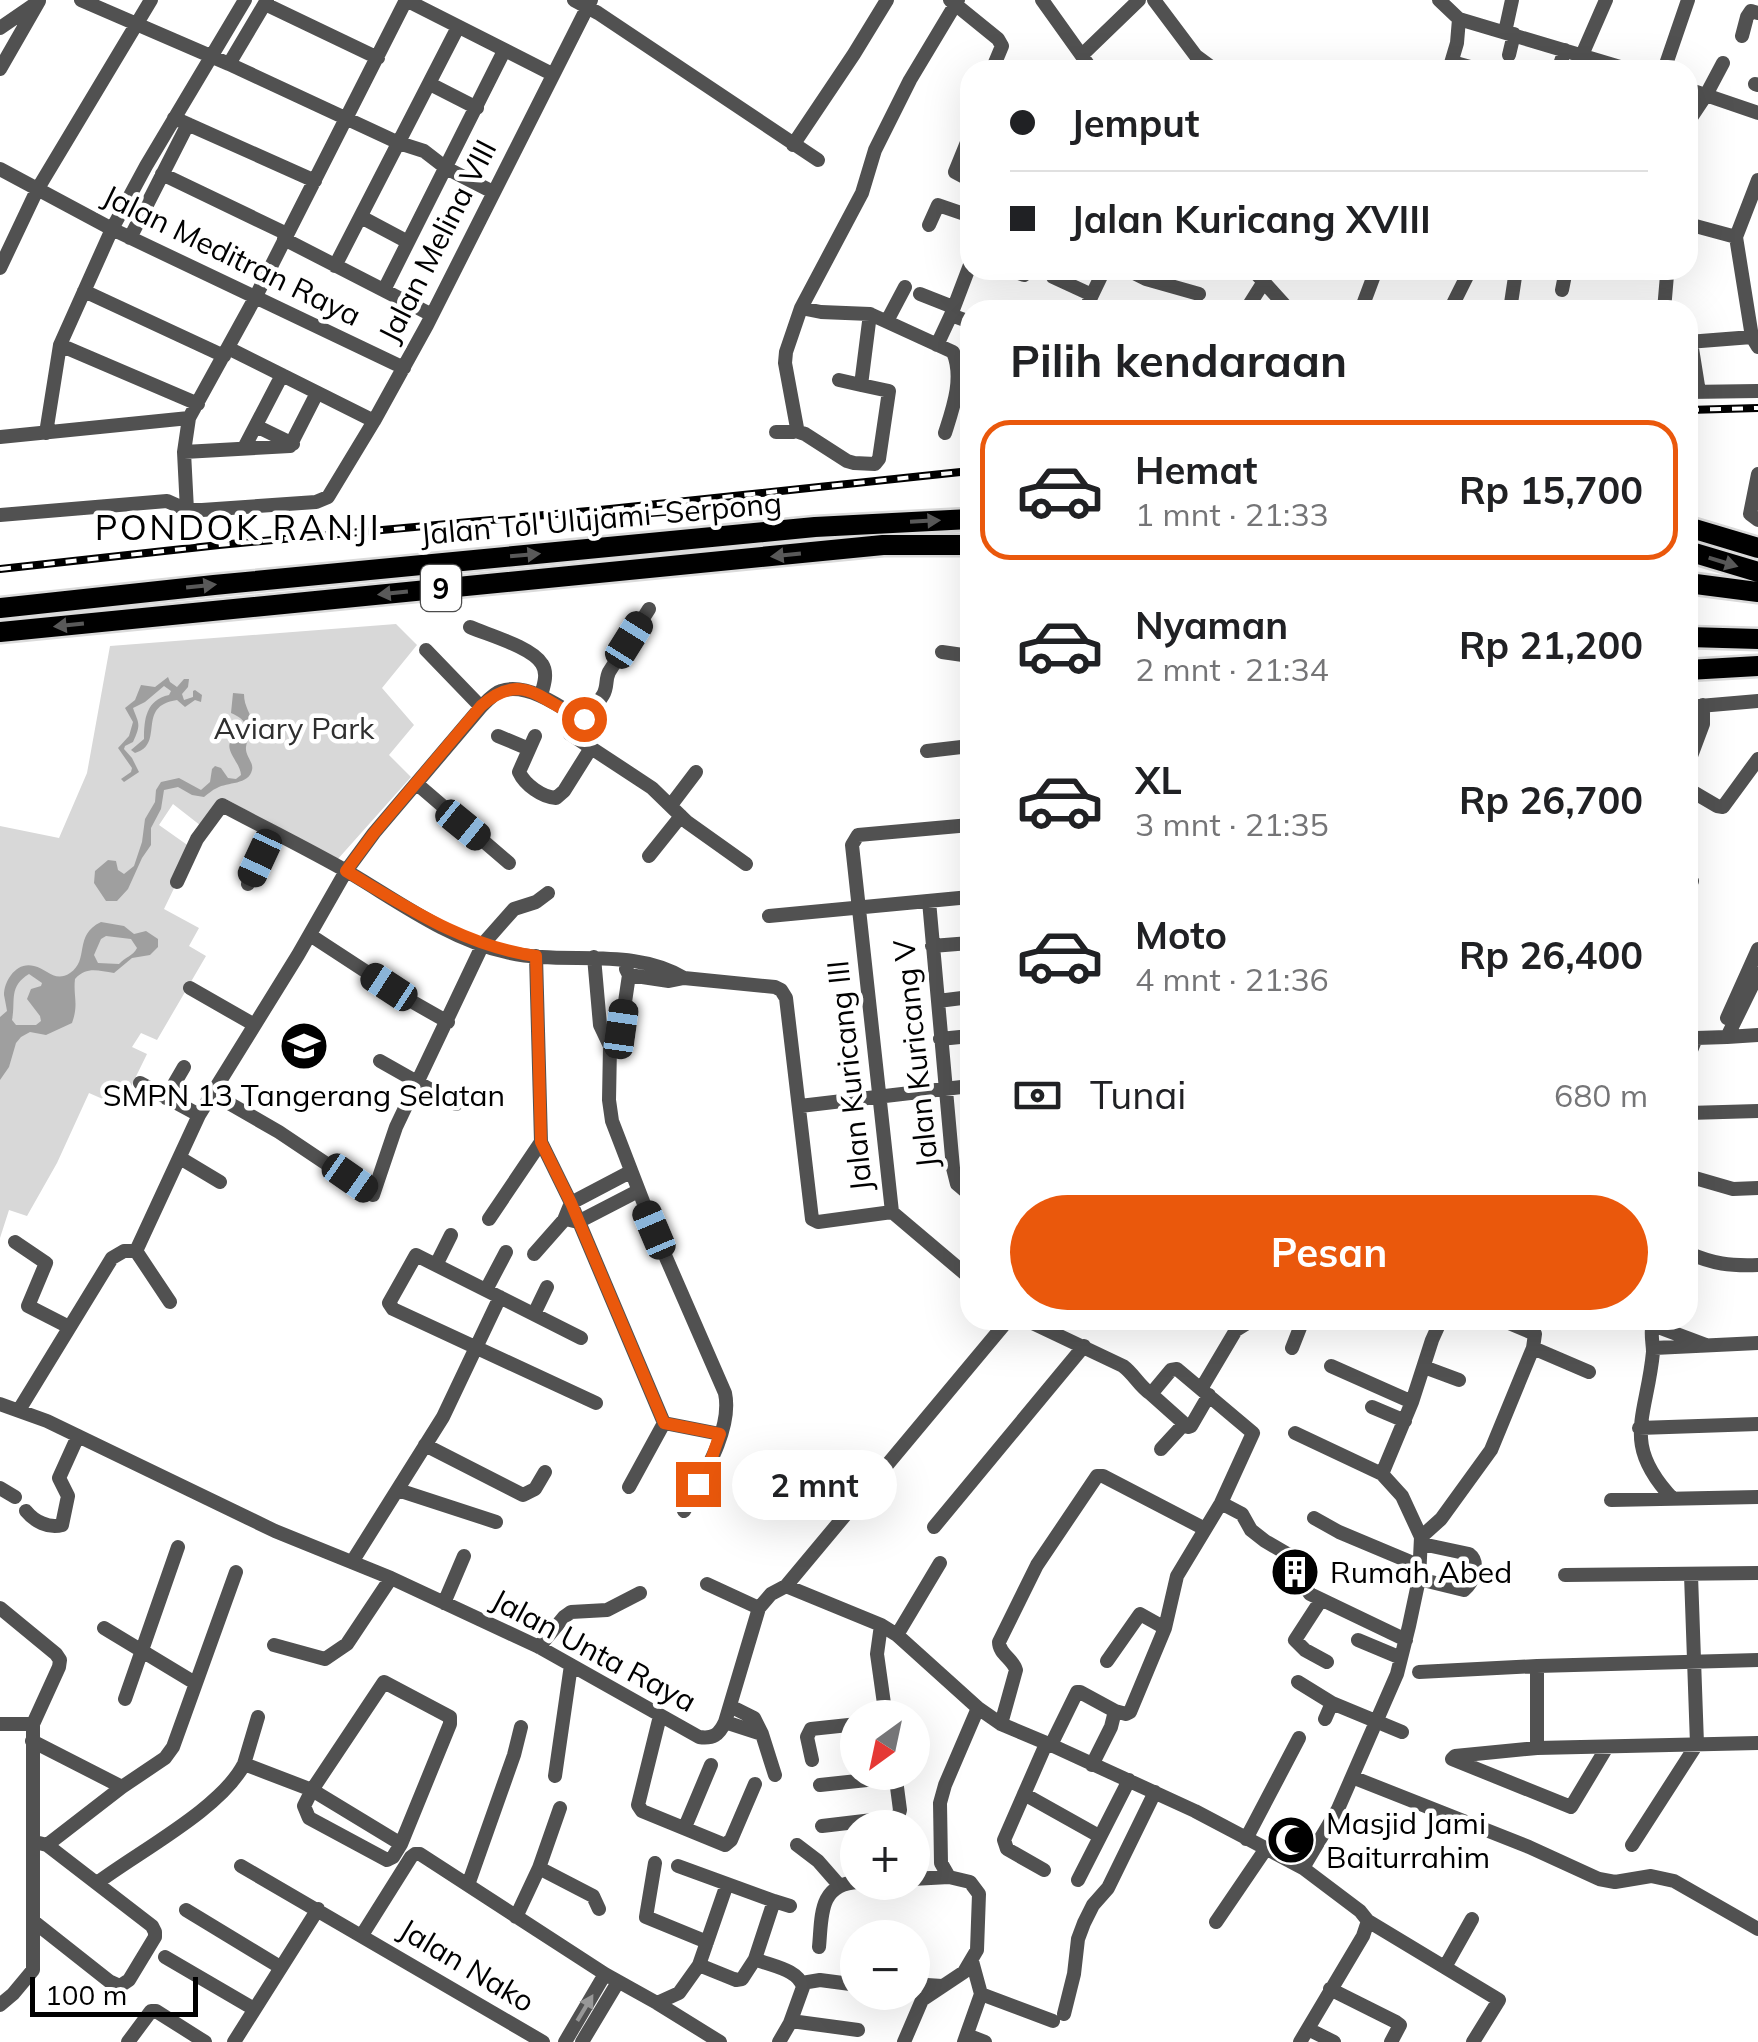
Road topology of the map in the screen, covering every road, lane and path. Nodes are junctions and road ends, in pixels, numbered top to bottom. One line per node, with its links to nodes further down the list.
1 (39, 0): 21 (street); 40 (street)
2 (82, 0): 19 (street)
3 (151, 0): 19 (street)
4 (245, 0): 29 (street)
5 (406, 0): 20 (street); 30 (street)
6 (888, 0): 51 (street)
7 (1140, 0): 26 (street)
8 (1154, 0): 33 (street)
9 (1440, 0): 18 (street)
10 (1512, 0): 22 (street)
11 (1606, 0): 27 (street)
12 (1688, 0): 37 (street)
13 (954, 1): 31 (street); 90 (street)
14 (266, 2): 30 (street); 39 (street)
15 (1049, 3): 26 (street)
16 (592, 8): 41 (street, Jalan Melina VIII); 51 (street)
17 (1758, 13): 23 (street)
18 (1459, 19): 22 (street); 34 (street)
19 (136, 24): 29 (street); 58 (street)
20 (458, 27): 25 (street); 42 (street)
21 (0, 28)
22 (1510, 33): 24 (street); 28 (street)
23 (1742, 36)
24 (1565, 50): 27 (street); 35 (street)
25 (504, 51): 41 (street); 46 (street)
26 (1082, 54): 32 (street)
27 (1582, 54): 36 (street)
28 (1509, 56)
29 (210, 58): 39 (street); 49 (street)
30 (378, 58): 48 (street)
31 (996, 60)
32 (1086, 60)
33 (1201, 60)
34 (1452, 60)
35 (1562, 60)
36 (1592, 60)
37 (1667, 60)
38 (1724, 63): 44 (street)
39 (229, 64): 48 (street)
40 (0, 69)
41 (552, 74): 59 (street, Jalan Melina VIII)
42 (430, 84): 46 (street); 50 (street)
43 (1698, 92): 44 (street)
44 (1706, 95): 45 (street); 47 (street)
45 (1698, 107)
46 (476, 108): 53 (street)
47 (1758, 113)
48 (348, 119): 50 (street); 57 (street)
49 (182, 121): 55 (street); 57 (street); 60 (street)
50 (400, 143): 53 (street); 63 (street)
51 (792, 145): 52 (street)
52 (818, 160)
53 (446, 168): 59 (street); 70 (street)
54 (0, 169): 58 (street, Jalan Meditran Raya)
55 (162, 174): 61 (street); 67 (street)
56 (1758, 180): 68 (street)
57 (314, 181): 67 (street)
58 (37, 190): 66 (street, Jalan Meditran Raya); 71 (street)
59 (493, 192): 93 (street, Jalan Melina VIII)
60 (129, 198): 61 (street); 66 (street)
61 (147, 206): 69 (street)
62 (960, 213): 64 (street)
63 (361, 217): 70 (street); 72 (street)
64 (929, 225)
65 (1698, 227): 68 (street)
66 (112, 229): 69 (street, Jalan Meditran Raya); 81 (street)
67 (286, 237): 72 (street); 86 (street)
68 (1736, 237): 73 (street)
69 (130, 238): 86 (street, Jalan Meditran Raya)
70 (408, 242): 82 (street)
71 (2, 259)
72 (335, 266): 82 (street)
73 (1742, 278): 80 (street); 97 (street)
74 (964, 280): 91 (street)
75 (1057, 280): 87 (street)
76 (1150, 280): 85 (street)
77 (1564, 280): 83 (street)
78 (1263, 282): 88 (street); 89 (street)
79 (905, 287): 95 (street)
80 (1758, 288)
81 (84, 290): 98 (street); 100 (street)
82 (384, 290): 93 (street)
83 (1562, 290)
84 (920, 294): 91 (street)
85 (1199, 294)
86 (256, 298): 100 (street); 101 (street, Jalan Meditran Raya)
87 (1090, 299)
88 (1252, 300)
89 (1280, 300)
90 (801, 308): 92 (street); 112 (street)
91 (952, 311): 94 (street); 99 (street)
92 (870, 314): 95 (street); 104 (street)
93 (432, 315): 101 (street, Jalan Melina VIII)
94 (960, 316)
95 (888, 321): 99 (street)
96 (1698, 342): 97 (street)
97 (1755, 342)
98 (60, 345): 108 (street); 114 (street)
99 (937, 345): 115 (street)
100 (226, 352): 102 (street); 108 (street)
101 (404, 368): 110 (street, Jalan Melina VIII)
102 (282, 375): 107 (street); 111 (street)
103 (839, 380): 104 (street)
104 (861, 385): 112 (street)
105 (1698, 392): 106 (street)
106 (1758, 392)
107 (317, 393): 110 (street); 117 (street)
108 (198, 404): 109 (street)
109 (188, 418): 114 (street); 119 (street)
110 (374, 421): 121 (street, Jalan Melina VIII)
111 (256, 426): 117 (street); 118 (street)
112 (796, 430): 113 (street)
113 (776, 432)
114 (46, 433): 116 (street)
115 (944, 433)
116 (0, 437)
117 (293, 444): 118 (street)
118 (244, 448): 119 (street)
119 (184, 452): 121 (street)
120 (1758, 474): 124 (street)
121 (187, 510): 122 (street)
122 (1, 514)
123 (960, 520): 132 (highway, Jalan Tol Ulujami–Serpong / 9, one-way to 123)
124 (1758, 520)
125 (1698, 530): 126 (highway)
126 (1758, 548)
127 (960, 552): 135 (highway, Jalan Tol Ulujami–Serpong / 9, one-way to 135)
128 (1698, 554): 129 (highway, one-way to 129)
129 (1758, 572)
130 (1698, 584): 131 (highway)
131 (1758, 592)
132 (0, 608)
133 (649, 609): 148 (street)
134 (470, 628): 143 (street)
135 (0, 632)
136 (1698, 637): 137 (highway)
137 (1758, 638)
138 (426, 650): 145 (street)
139 (942, 652): 140 (street)
140 (960, 655)
141 (1758, 666): 142 (highway)
142 (1698, 669)
143 (541, 695): 145 (street); 148 (street)
144 (1758, 701): 146 (street)
145 (481, 706): 156 (street)
146 (1698, 706)
147 (1698, 713): 150 (street)
148 (580, 718): 152 (street)
149 (498, 736): 152 (street)
150 (1698, 737)
151 (960, 747): 153 (street)
152 (591, 748): 158 (street)
153 (927, 751)
154 (1758, 759): 157 (street)
155 (696, 772): 158 (street)
156 (417, 784): 162 (street); 164 (street)
157 (1698, 795)
158 (676, 810): 161 (street); 163 (street)
159 (960, 826): 170 (street, Jalan Kuricang III)
160 (273, 832): 164 (street); 165 (street); 166 (street)
161 (649, 856)
162 (509, 863)
163 (746, 864)
164 (346, 871): 172 (street); 173 (street)
165 (176, 882)
166 (248, 884)
167 (548, 894): 173 (street)
168 (960, 897): 169 (street)
169 (928, 900): 170 (street); 175 (street, Jalan Kuricang V)
170 (859, 908): 171 (street); 202 (street, Jalan Kuricang III)
171 (769, 916)
172 (310, 934): 186 (street); 187 (street)
173 (483, 944): 177 (street); 186 (street)
174 (960, 944): 175 (street)
175 (932, 946): 185 (street, Jalan Kuricang V)
176 (1758, 949): 190 (street)
177 (536, 956): 178 (street); 208 (street)
178 (594, 957): 179 (street); 193 (street)
179 (621, 960): 181 (street); 182 (street)
180 (1758, 974): 190 (street)
181 (629, 975): 182 (street); 193 (street)
182 (684, 978): 204 (street)
183 (190, 988): 187 (street)
184 (960, 999): 185 (street)
185 (938, 1001): 192 (street, Jalan Kuricang V)
186 (448, 1022): 196 (street)
187 (253, 1024): 200 (street)
188 (1758, 1035): 190 (street)
189 (960, 1037): 192 (street)
190 (1723, 1037): 191 (street)
191 (1698, 1038)
192 (940, 1039): 199 (street, Jalan Kuricang V)
193 (610, 1046): 212 (street)
194 (380, 1061): 196 (street)
195 (184, 1067): 201 (street)
196 (418, 1082): 200 (street); 203 (street)
197 (140, 1083): 201 (street)
198 (960, 1087): 199 (street)
199 (944, 1089): 202 (street); 211 (street, Jalan Kuricang V)
200 (212, 1094): 207 (street)
201 (166, 1098): 207 (street)
202 (878, 1098): 204 (street); 219 (street, Jalan Kuricang III)
203 (456, 1104)
204 (800, 1106): 219 (street)
205 (1758, 1111): 206 (street)
206 (1698, 1113)
207 (198, 1115): 210 (street)
208 (541, 1142): 218 (street); 220 (street)
209 (960, 1157): 211 (street)
210 (180, 1158): 214 (street); 224 (street)
211 (952, 1158): 215 (street, Jalan Kuricang V)
212 (630, 1172): 217 (street); 218 (street)
213 (1698, 1179): 216 (street)
214 (220, 1182)
215 (960, 1187)
216 (1758, 1188)
217 (638, 1191): 221 (street); 266 (street)
218 (571, 1203): 221 (street)
219 (892, 1212): 229 (street, Jalan Kuricang III)
220 (488, 1218)
221 (572, 1220): 226 (street); 261 (street)
222 (451, 1235): 228 (street)
223 (15, 1242): 235 (street)
224 (136, 1251): 233 (street); 235 (street)
225 (506, 1252): 232 (street)
226 (534, 1254)
227 (1698, 1257): 230 (street)
228 (436, 1265): 232 (street); 247 (street)
229 (960, 1265)
230 (1758, 1265)
231 (547, 1287): 234 (street)
232 (493, 1294): 234 (street); 247 (street)
233 (170, 1302)
234 (534, 1314): 243 (street)
235 (69, 1327): 259 (street)
236 (1000, 1330): 298 (street)
237 (1056, 1330): 246 (street)
238 (1236, 1330): 253 (street)
239 (1299, 1330): 248 (street)
240 (1437, 1330): 250 (street)
241 (1517, 1330): 244 (street)
242 (1542, 1330): 244 (street)
243 (580, 1338)
244 (1534, 1341): 251 (street); 286 (street)
245 (1758, 1343): 264 (street)
246 (1084, 1346): 254 (street); 284 (street)
247 (476, 1348): 256 (street); 268 (street)
248 (1292, 1348)
249 (1331, 1366): 255 (street)
250 (1424, 1367): 252 (street); 255 (street)
251 (1589, 1372)
252 (1459, 1380)
253 (1205, 1392): 254 (street); 262 (street); 279 (street)
254 (1150, 1394): 262 (street)
255 (1412, 1402): 260 (street)
256 (596, 1403)
257 (0, 1404): 259 (street, Jalan Unta Raya)
258 (1372, 1407): 260 (street)
259 (19, 1410): 267 (street, Jalan Unta Raya)
260 (1405, 1421): 271 (street)
261 (664, 1423): 266 (street); 272 (street)
262 (1184, 1424): 269 (street)
263 (1758, 1424): 264 (street)
264 (1639, 1428): 277 (street)
265 (1295, 1433): 271 (street)
266 (720, 1434): 281 (street)
267 (78, 1436): 280 (street); 289 (street, Jalan Unta Raya)
268 (425, 1445): 270 (street); 274 (street)
269 (1161, 1449)
270 (545, 1472)
271 (1382, 1474): 286 (street)
272 (629, 1487)
273 (0, 1488): 275 (street)
274 (398, 1490): 283 (street); 289 (street)
275 (14, 1497)
276 (1758, 1497): 277 (street)
277 (1673, 1499): 278 (street)
278 (1611, 1500)
279 (1222, 1503): 285 (street); 300 (street)
280 (26, 1511)
281 (684, 1511)
282 (1314, 1518): 292 (street)
283 (496, 1522)
284 (934, 1526)
285 (1204, 1529): 306 (street); 336 (street)
286 (1421, 1541): 292 (street); 292 (street)
287 (178, 1546): 312 (street)
288 (464, 1556): 301 (street)
289 (352, 1562): 296 (street, Jalan Unta Raya)
290 (940, 1563): 307 (street)
291 (236, 1572): 321 (street)
292 (1420, 1572): 309 (street)
293 (1758, 1573): 295 (street)
294 (1565, 1575): 295 (street)
295 (1691, 1575): 317 (street)
296 (390, 1578): 301 (street, Jalan Unta Raya); 310 (street)
297 (706, 1584): 303 (street)
298 (786, 1586): 303 (street); 304 (street)
299 (640, 1593): 311 (street)
300 (1320, 1600): 309 (street); 316 (street)
301 (444, 1604): 311 (street, Jalan Unta Raya)
302 (0, 1608): 335 (street)
303 (759, 1608): 326 (street, Jalan Unta Raya)
304 (880, 1625): 307 (street); 324 (street)
305 (104, 1628): 312 (street)
306 (1165, 1628): 315 (street); 328 (street)
307 (897, 1635): 327 (street)
308 (1358, 1640): 313 (street)
309 (1406, 1640): 313 (street)
310 (274, 1645)
311 (540, 1647): 318 (street, Jalan Unta Raya)
312 (142, 1650): 321 (street); 323 (street)
313 (1401, 1658): 333 (street)
314 (1758, 1660): 317 (street)
315 (1107, 1661)
316 (1328, 1662)
317 (1694, 1662): 319 (street); 345 (street)
318 (571, 1665): 329 (street, Jalan Unta Raya); 353 (street)
319 (1536, 1666): 320 (street); 347 (street)
320 (1419, 1672)
321 (195, 1682): 359 (street)
322 (1298, 1682): 325 (street)
323 (125, 1698)
324 (883, 1700)
325 (1332, 1703): 331 (street); 333 (street)
326 (730, 1706): 332 (street, Jalan Unta Raya); 340 (street)
327 (978, 1708): 336 (street); 380 (street)
328 (1116, 1711): 344 (street); 351 (street)
329 (660, 1716): 332 (street, Jalan Unta Raya); 366 (street)
330 (258, 1717): 349 (street)
331 (1325, 1720)
332 (726, 1722): 340 (street)
333 (1375, 1722): 339 (street); 354 (street)
334 (0, 1724): 335 (street)
335 (33, 1724): 342 (street)
336 (1000, 1724): 344 (street)
337 (840, 1726): 348 (street)
338 (521, 1727): 385 (street)
339 (1402, 1732)
340 (762, 1734): 352 (street)
341 (1300, 1738): 368 (street)
342 (32, 1741): 359 (street); 369 (street)
343 (1758, 1743): 345 (street)
344 (1049, 1744): 351 (street); 363 (street)
345 (1698, 1744): 346 (street); 372 (street)
346 (1607, 1747): 347 (street); 347 (street)
347 (1537, 1748)
348 (812, 1760)
349 (244, 1764): 360 (street); 383 (street)
350 (711, 1764): 366 (street)
351 (1092, 1765): 355 (street)
352 (775, 1775)
353 (555, 1776)
354 (1352, 1777): 378 (street); 397 (street)
355 (1129, 1780): 362 (street); 367 (street)
356 (840, 1782): 358 (street)
357 (755, 1784): 366 (street)
358 (820, 1785)
359 (122, 1787): 369 (street)
360 (312, 1790): 370 (street); 370 (street); 370 (street)
361 (897, 1790): 365 (street)
362 (1154, 1792): 368 (street); 414 (street)
363 (1024, 1794): 367 (street); 379 (street)
364 (560, 1808): 377 (street)
365 (822, 1826)
366 (684, 1827)
367 (1099, 1836): 382 (street)
368 (1246, 1839): 373 (street)
369 (40, 1843): 383 (street); 394 (street)
370 (401, 1844)
371 (797, 1845): 386 (street)
372 (1632, 1845)
373 (1266, 1850): 378 (street); 396 (street)
374 (656, 1863): 399 (street)
375 (242, 1866): 389 (street, Jalan Nako)
376 (678, 1866): 384 (street)
377 (539, 1868): 390 (street); 392 (street)
378 (1303, 1868): 395 (street)
379 (1044, 1870)
380 (949, 1877): 381 (street); 403 (street)
381 (930, 1878)
382 (1078, 1880)
383 (97, 1883): 394 (street)
384 (726, 1884): 387 (street); 399 (street)
385 (468, 1885): 392 (street); 398 (street)
386 (839, 1885): 400 (street)
387 (774, 1901): 388 (street); 402 (street)
388 (790, 1906)
389 (318, 1909): 398 (street, Jalan Nako); 405 (street)
390 (599, 1909)
391 (186, 1910): 405 (street)
392 (516, 1918): 407 (street)
393 (1472, 1919): 406 (street)
394 (33, 1920): 416 (street)
395 (1368, 1921): 406 (street); 412 (street)
396 (1216, 1922)
397 (1758, 1929)
398 (362, 1936): 426 (street, Jalan Nako)
399 (707, 1942): 404 (street)
400 (819, 1947)
401 (165, 1957): 417 (street)
402 (755, 1960): 404 (street); 408 (street)
403 (972, 1961): 411 (street); 414 (street)
404 (699, 1965): 413 (street)
405 (280, 1967): 417 (street)
406 (1445, 1967): 435 (street)
407 (612, 1978): 415 (street); 427 (street, one-way to 407); 428 (street)
408 (802, 1982): 409 (street); 419 (street)
409 (840, 1983)
410 (930, 1986): 411 (street)
411 (943, 1987): 431 (street)
412 (1330, 1989): 421 (street); 434 (street)
413 (679, 1993): 415 (street); 418 (street)
414 (980, 1994): 422 (street)
415 (656, 2003): 418 (street)
416 (0, 2005)
417 (254, 2009): 425 (street)
418 (679, 2017): 429 (street)
419 (791, 2021): 420 (street); 430 (street)
420 (858, 2030)
421 (1304, 2035): 433 (street)
422 (965, 2038): 432 (street)
423 (128, 2042): 424 (street)
424 (205, 2042)
425 (234, 2042)
426 (543, 2042)
427 (565, 2042)
428 (582, 2042)
429 (720, 2042)
430 (779, 2042)
431 (904, 2042)
432 (984, 2042)
433 (1334, 2042)
434 (1391, 2042)
435 (1473, 2042)

